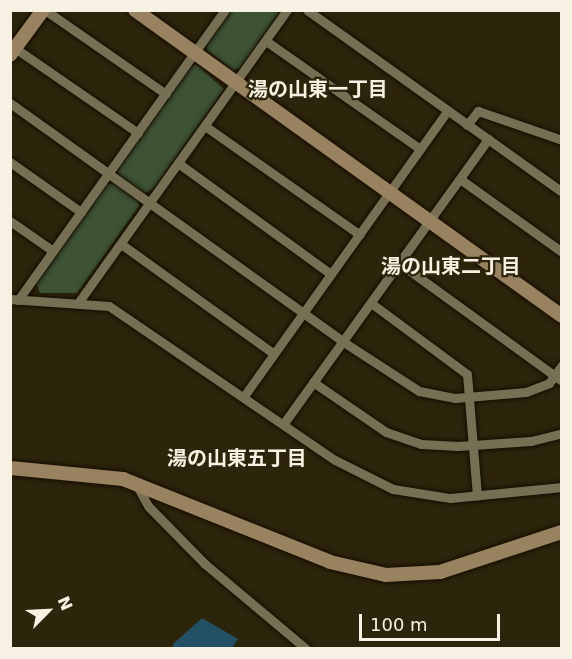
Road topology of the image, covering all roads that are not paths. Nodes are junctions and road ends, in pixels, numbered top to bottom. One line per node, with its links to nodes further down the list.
1 (44, 10): 7 (street); 10 (street)
2 (135, 10): 8 (street)
3 (225, 10): 8 (street)
4 (287, 10): 6 (street)
5 (307, 10): 12 (street)
6 (266, 41): 9 (street); 18 (street)
7 (12, 49): 15 (street)
8 (195, 54): 9 (street); 10 (street)
9 (236, 83): 14 (street); 24 (street)
10 (166, 94): 15 (street)
11 (10, 104): 21 (street)
12 (448, 110): 13 (street); 18 (street)
13 (467, 125): 16 (street); 17 (street)
14 (205, 126): 20 (street); 29 (street)
15 (138, 133): 21 (street)
16 (488, 139): 22 (street); 23 (street)
17 (561, 140)
18 (420, 149): 24 (street)
19 (10, 162): 26 (street)
20 (178, 163): 25 (street); 34 (street)
21 (110, 173): 25 (street); 26 (street)
22 (460, 179): 27 (street); 32 (street)
23 (561, 192)
24 (389, 194): 27 (street); 29 (street)
25 (149, 203): 30 (street); 38 (street)
26 (81, 212): 31 (street)
27 (428, 222): 33 (street); 39 (street)
28 (11, 223): 31 (street)
29 (360, 235): 34 (street)
30 (121, 244): 36 (street); 41 (street)
31 (53, 251): 35 (street)
32 (561, 252)
33 (399, 263): 37 (street); 43 (street)
34 (331, 274): 38 (street)
35 (14, 300): 36 (street)
36 (78, 303): 45 (street)
37 (371, 303): 40 (street); 46 (street)
38 (303, 314): 40 (street); 41 (street)
39 (561, 316)
40 (342, 341): 44 (street); 46 (street)
41 (274, 354): 45 (street)
42 (561, 365): 43 (street)
43 (558, 378): 46 (street)
44 (313, 382): 47 (street); 49 (street)
45 (244, 396): 47 (street)
46 (470, 396): 49 (street)
47 (284, 423): 53 (street)
48 (561, 433): 49 (street)
49 (472, 446): 53 (street)
50 (10, 468): 51 (street)
51 (136, 484): 54 (street); 55 (street)
52 (561, 487): 53 (street)
53 (477, 496)
54 (561, 532)
55 (305, 648)

